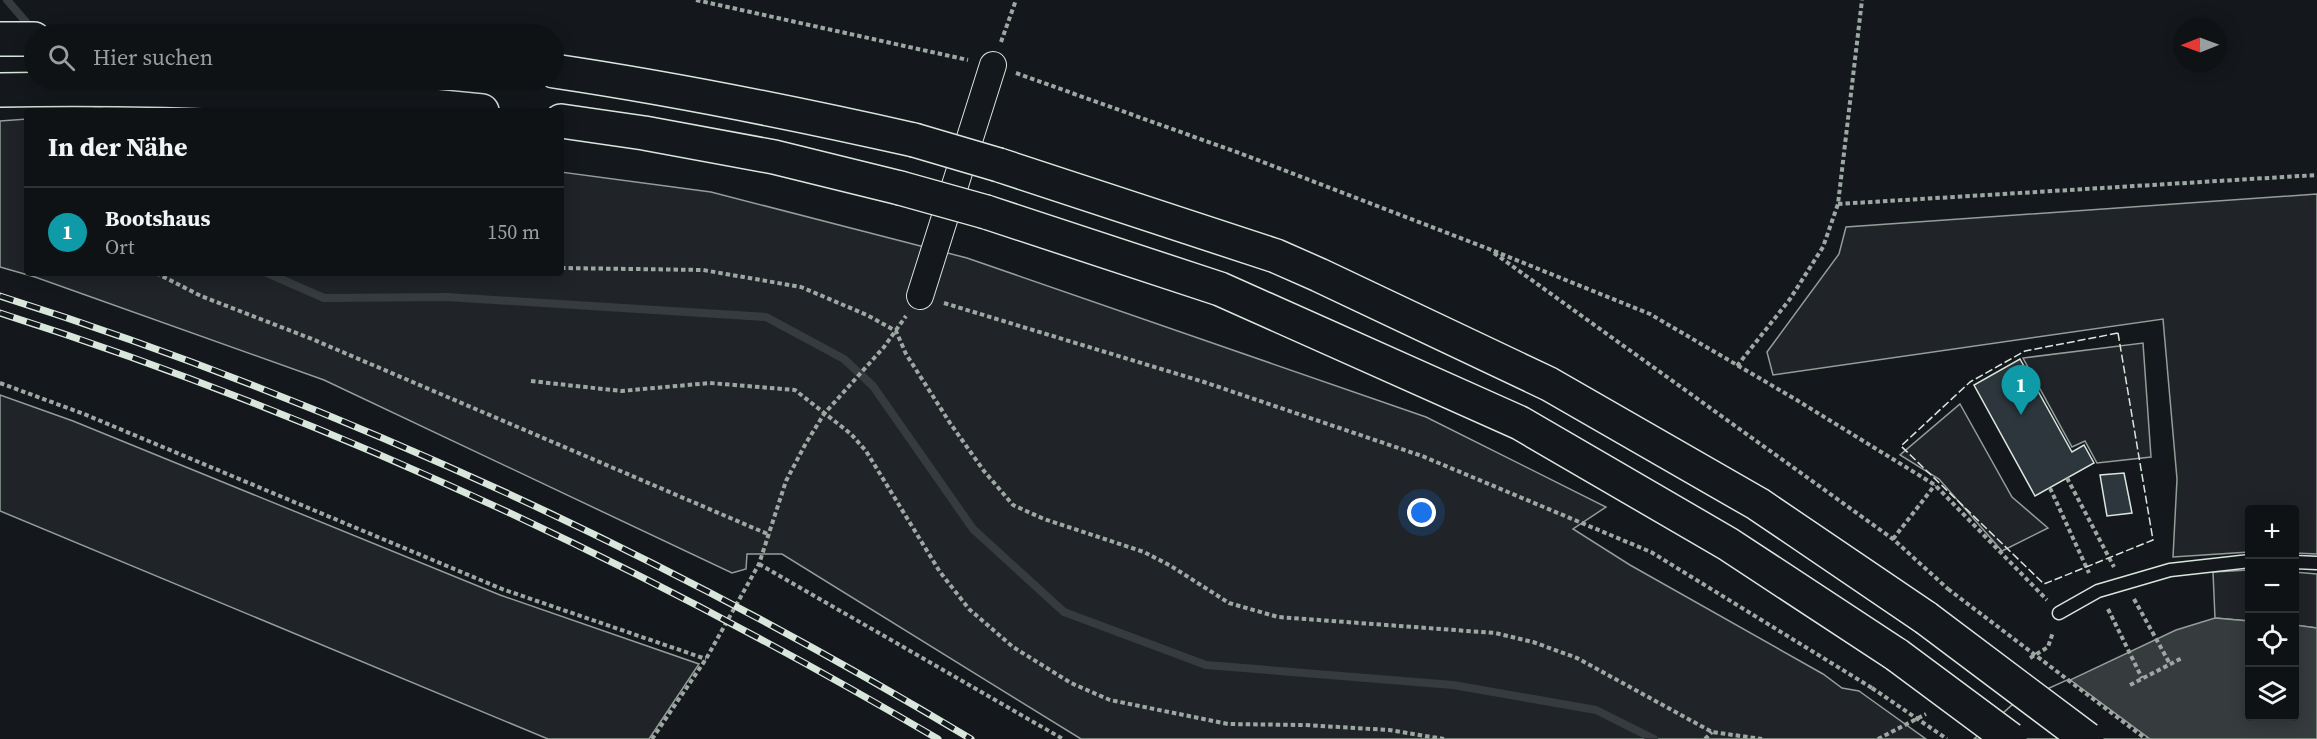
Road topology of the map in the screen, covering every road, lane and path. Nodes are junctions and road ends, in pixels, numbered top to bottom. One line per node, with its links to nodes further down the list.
1 (696, 0): 6 (path)
2 (1016, 0): 6 (path)
3 (1862, 0): 14 (path)
4 (0, 39): 5 (highway)
5 (24, 39)
6 (993, 65): 15 (path); 18 (street)
7 (564, 72): 49 (highway, bridge)
8 (3, 90): 9 (highway)
9 (24, 90)
10 (178, 90): 11 (highway)
11 (451, 108)
12 (564, 121): 48 (highway, bridge)
13 (2317, 175): 14 (path)
14 (1838, 204): 20 (path)
15 (1489, 249): 20 (path); 28 (path)
16 (564, 268): 19 (path)
17 (162, 276): 27 (path)
18 (920, 296): 19 (path); 47 (path, bridge)
19 (896, 331): 23 (path); 41 (path)
20 (1737, 366): 25 (path)
21 (531, 381): 23 (path)
22 (0, 383): 37 (path)
23 (824, 414): 27 (path); 44 (path)
24 (2067, 478): 33 (path)
25 (1935, 485): 28 (path); 35 (path)
26 (2050, 488): 34 (path)
27 (770, 535): 32 (path)
28 (1893, 539): 50 (path, bridge)
29 (2245, 562): 33 (lane)
30 (2299, 562): 31 (lane)
31 (2317, 563)
32 (759, 564): 37 (path); 43 (path)
33 (2124, 583): 34 (lane); 38 (path)
34 (2098, 591): 35 (lane); 39 (path)
35 (2059, 613)
36 (2182, 658): 38 (path)
37 (706, 659): 42 (path)
38 (2170, 664): 39 (path)
39 (2142, 678): 40 (path)
40 (2130, 685)
41 (1712, 732): 45 (path); 46 (path)
42 (652, 739)
43 (1063, 739)
44 (1444, 739)
45 (1705, 739)
46 (1762, 739)
47 (1947, 739)
48 (2010, 739)
49 (2087, 739)
50 (2146, 739)

